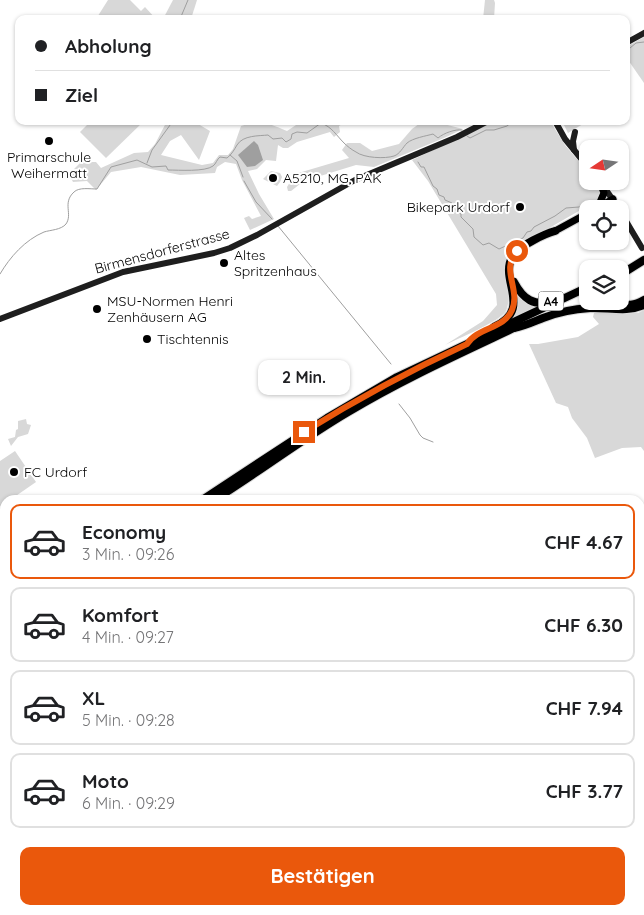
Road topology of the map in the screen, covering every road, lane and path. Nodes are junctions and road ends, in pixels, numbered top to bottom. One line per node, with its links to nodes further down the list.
1 (644, 32): 2 (main road)
2 (630, 41)
3 (480, 125): 26 (main road, Birmensdorferstrasse)
4 (557, 125): 6 (main road)
5 (575, 132): 6 (main road)
6 (574, 151): 7 (main road)
7 (579, 157)
8 (606, 190): 9 (main road)
9 (613, 199)
10 (579, 218): 12 (main road)
11 (629, 227): 13 (main road)
12 (555, 231): 19 (highway)
13 (643, 251): 15 (highway)
14 (644, 260): 16 (highway)
15 (629, 262)
16 (635, 266): 17 (highway); 18 (highway)
17 (629, 270)
18 (629, 272)
19 (515, 290): 20 (highway, A4); 28 (highway)
20 (579, 290)
21 (579, 291): 28 (highway)
22 (579, 296): 27 (highway)
23 (644, 300): 24 (highway)
24 (629, 305)
25 (644, 305): 27 (highway, A4)
26 (0, 319)
27 (514, 328): 30 (highway)
28 (467, 344): 29 (highway)
29 (210, 495)
30 (221, 495)

